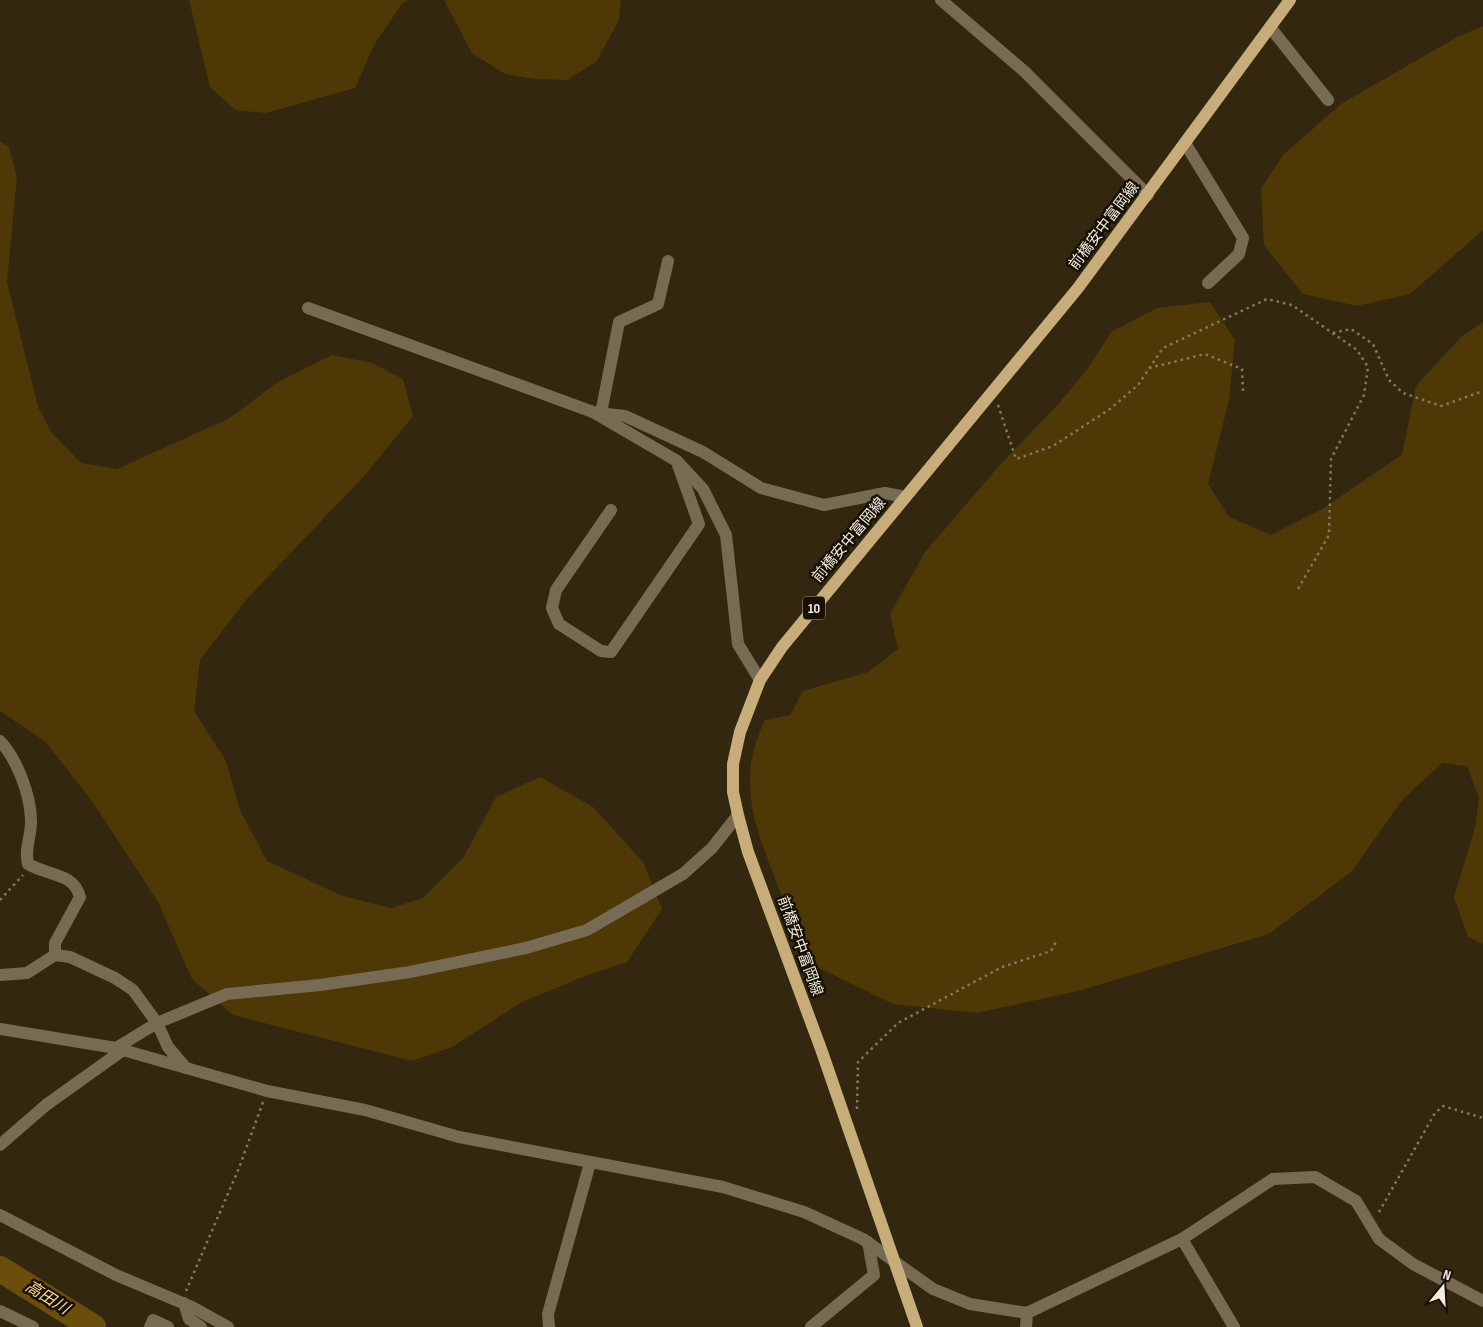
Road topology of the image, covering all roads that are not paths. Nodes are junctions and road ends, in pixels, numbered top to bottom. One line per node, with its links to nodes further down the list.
1 (941, 0): 6 (street)
2 (1289, 0): 3 (main road, 前橋安中富岡線 / 10)
3 (1270, 27): 4 (street); 5 (main road, 前橋安中富岡線 / 10)
4 (1328, 100)
5 (1185, 143): 6 (main road, 前橋安中富岡線 / 10); 8 (street)
6 (1148, 195): 12 (main road, 前橋安中富岡線 / 10)
7 (668, 261): 10 (street)
8 (1208, 284)
9 (308, 308): 10 (street)
10 (597, 413): 11 (street); 12 (street)
11 (676, 461): 13 (street); 14 (street)
12 (905, 497): 14 (main road, 前橋安中富岡線 / 10)
13 (611, 510)
14 (760, 680): 16 (main road, 前橋安中富岡線 / 10)
15 (0, 741): 17 (street)
16 (738, 815): 19 (street); 28 (main road, 前橋安中富岡線 / 10)
17 (55, 955): 18 (street); 19 (street)
18 (0, 974)
19 (157, 1023): 21 (street); 22 (street)
20 (0, 1029): 21 (street)
21 (120, 1049): 22 (street); 23 (street)
22 (186, 1068): 24 (street)
23 (0, 1145)
24 (590, 1163): 27 (street); 38 (street)
25 (0, 1215): 30 (street)
26 (1182, 1240): 29 (street); 32 (street); 42 (street)
27 (868, 1242): 28 (street); 39 (street)
28 (893, 1260): 32 (street); 40 (main road, 前橋安中富岡線 / 10)
29 (1483, 1302)
30 (183, 1303): 36 (street); 37 (street)
31 (0, 1311): 34 (street)
32 (1027, 1313): 41 (street)
33 (152, 1324): 35 (street)
34 (33, 1327)
35 (168, 1327)
36 (200, 1327)
37 (228, 1327)
38 (549, 1327)
39 (811, 1327)
40 (917, 1327)
41 (1026, 1327)
42 (1234, 1327)

